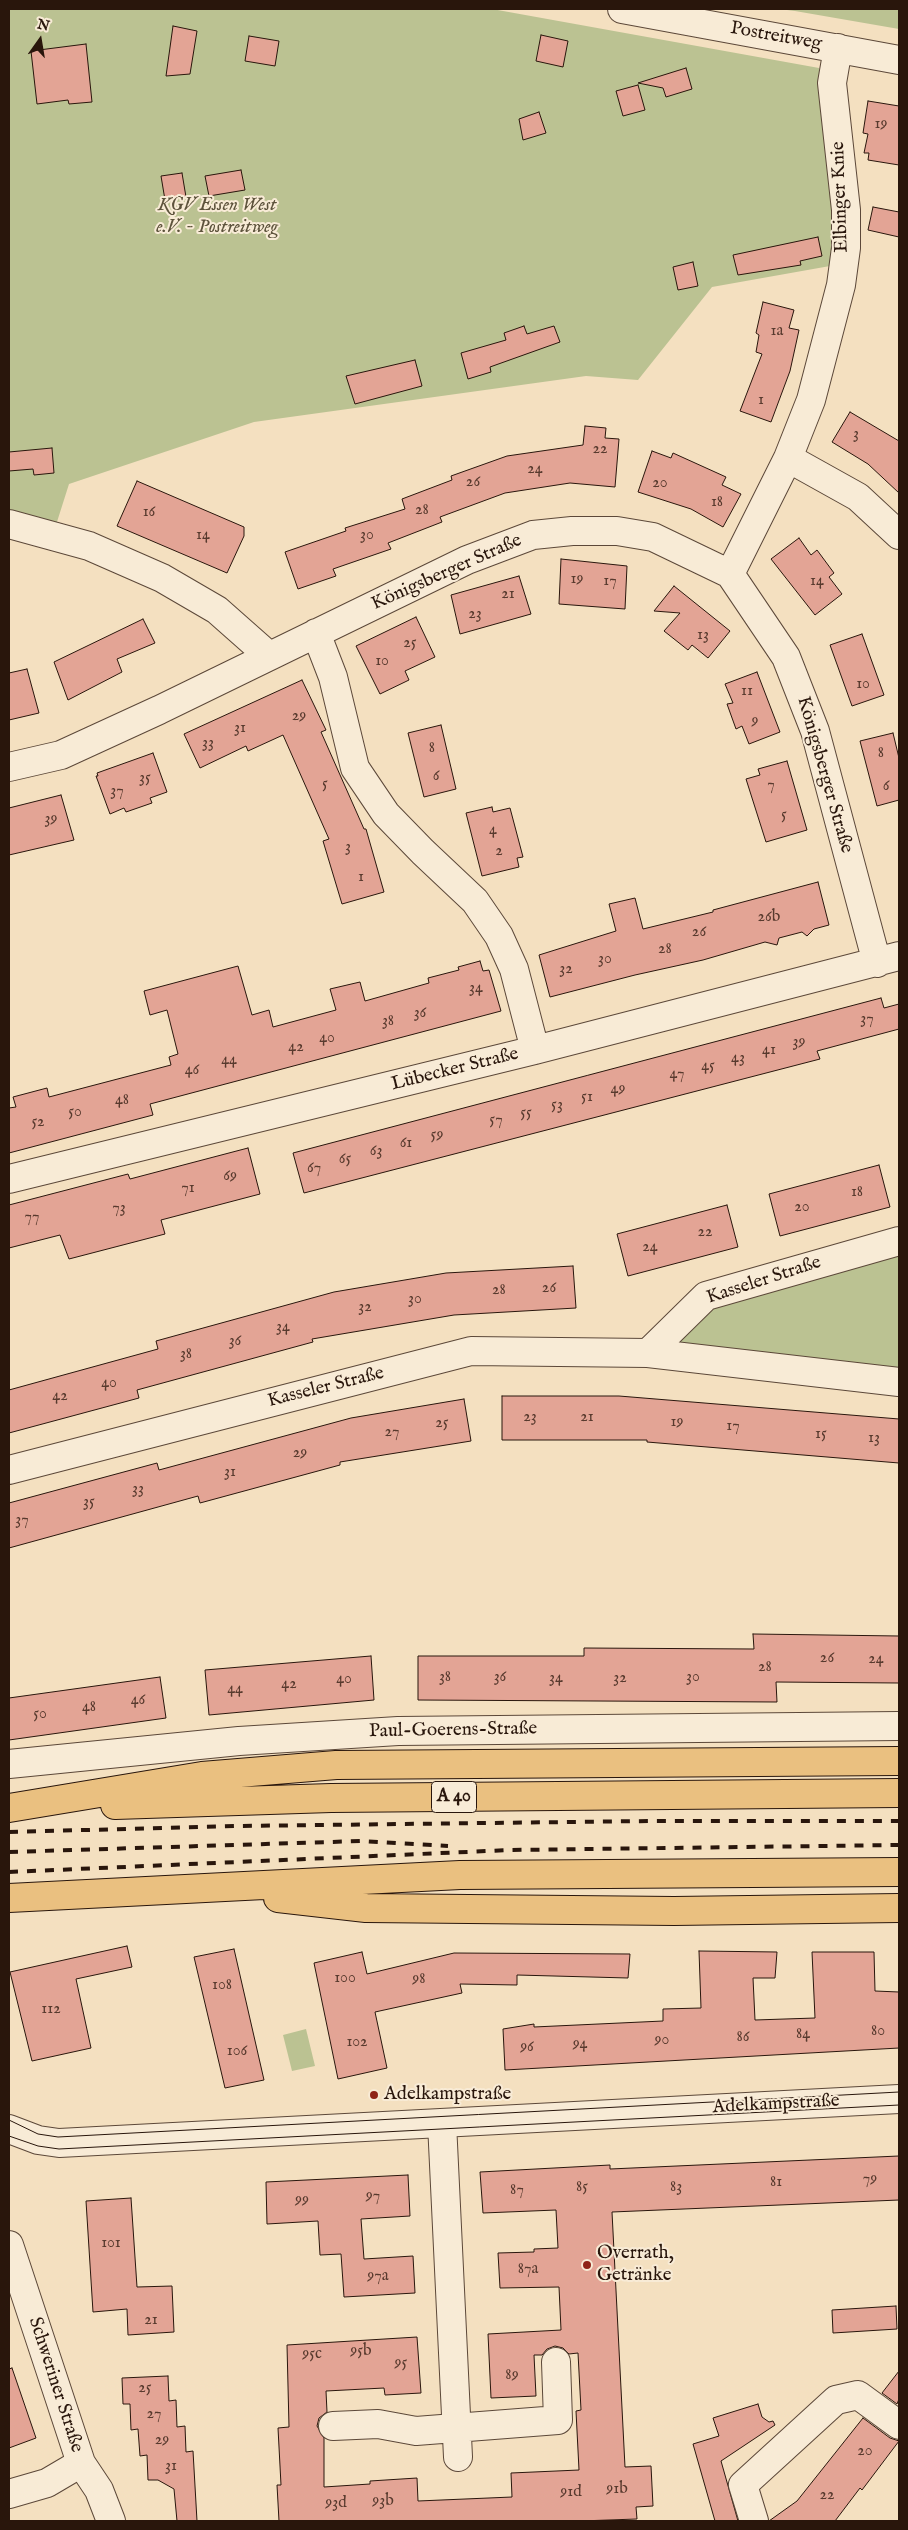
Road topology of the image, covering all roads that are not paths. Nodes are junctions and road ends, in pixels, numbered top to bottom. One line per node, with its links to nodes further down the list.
1 (622, 9): 2 (street, Postreitweg)
2 (838, 48): 3 (street, Postreitweg); 4 (street, Elbinger Knie)
3 (899, 60)
4 (788, 458): 6 (street); 7 (street, Elbinger Knie)
5 (9, 524): 9 (street)
6 (899, 535)
7 (730, 574): 8 (street, Königsberger Straße); 11 (street, Königsberger Straße)
8 (316, 633): 9 (street, Königsberger Straße); 12 (street)
9 (269, 656): 10 (street, Königsberger Straße)
10 (9, 768)
11 (888, 960): 12 (street, Lübecker Straße)
12 (535, 1050): 13 (street, Lübecker Straße)
13 (9, 1179)
14 (899, 1241): 15 (street, Kasseler Straße)
15 (648, 1353): 16 (street, Kasseler Straße); 17 (street, Kasseler Straße)
16 (899, 1382)
17 (9, 1470)
18 (899, 1726): 20 (street, Paul-Goerens-Straße)
19 (899, 1760): 22 (highway)
20 (9, 1764)
21 (899, 1794): 22 (highway, A 40)
22 (9, 1808)
23 (899, 1872): 24 (highway)
24 (199, 1888): 25 (highway); 26 (highway)
25 (9, 1898)
26 (899, 1908)
27 (899, 2098): 28 (street, Adelkampstraße)
28 (442, 2123): 29 (street, Adelkampstraße); 34 (street)
29 (9, 2129)
30 (9, 2245): 36 (street, Schweriner Straße)
31 (556, 2362): 34 (street)
32 (334, 2426): 34 (street)
33 (899, 2426): 39 (street)
34 (458, 2428): 35 (street)
35 (458, 2457)
36 (81, 2463): 37 (street); 38 (street, Schweriner Straße)
37 (9, 2494)
38 (111, 2521)
39 (754, 2521)

